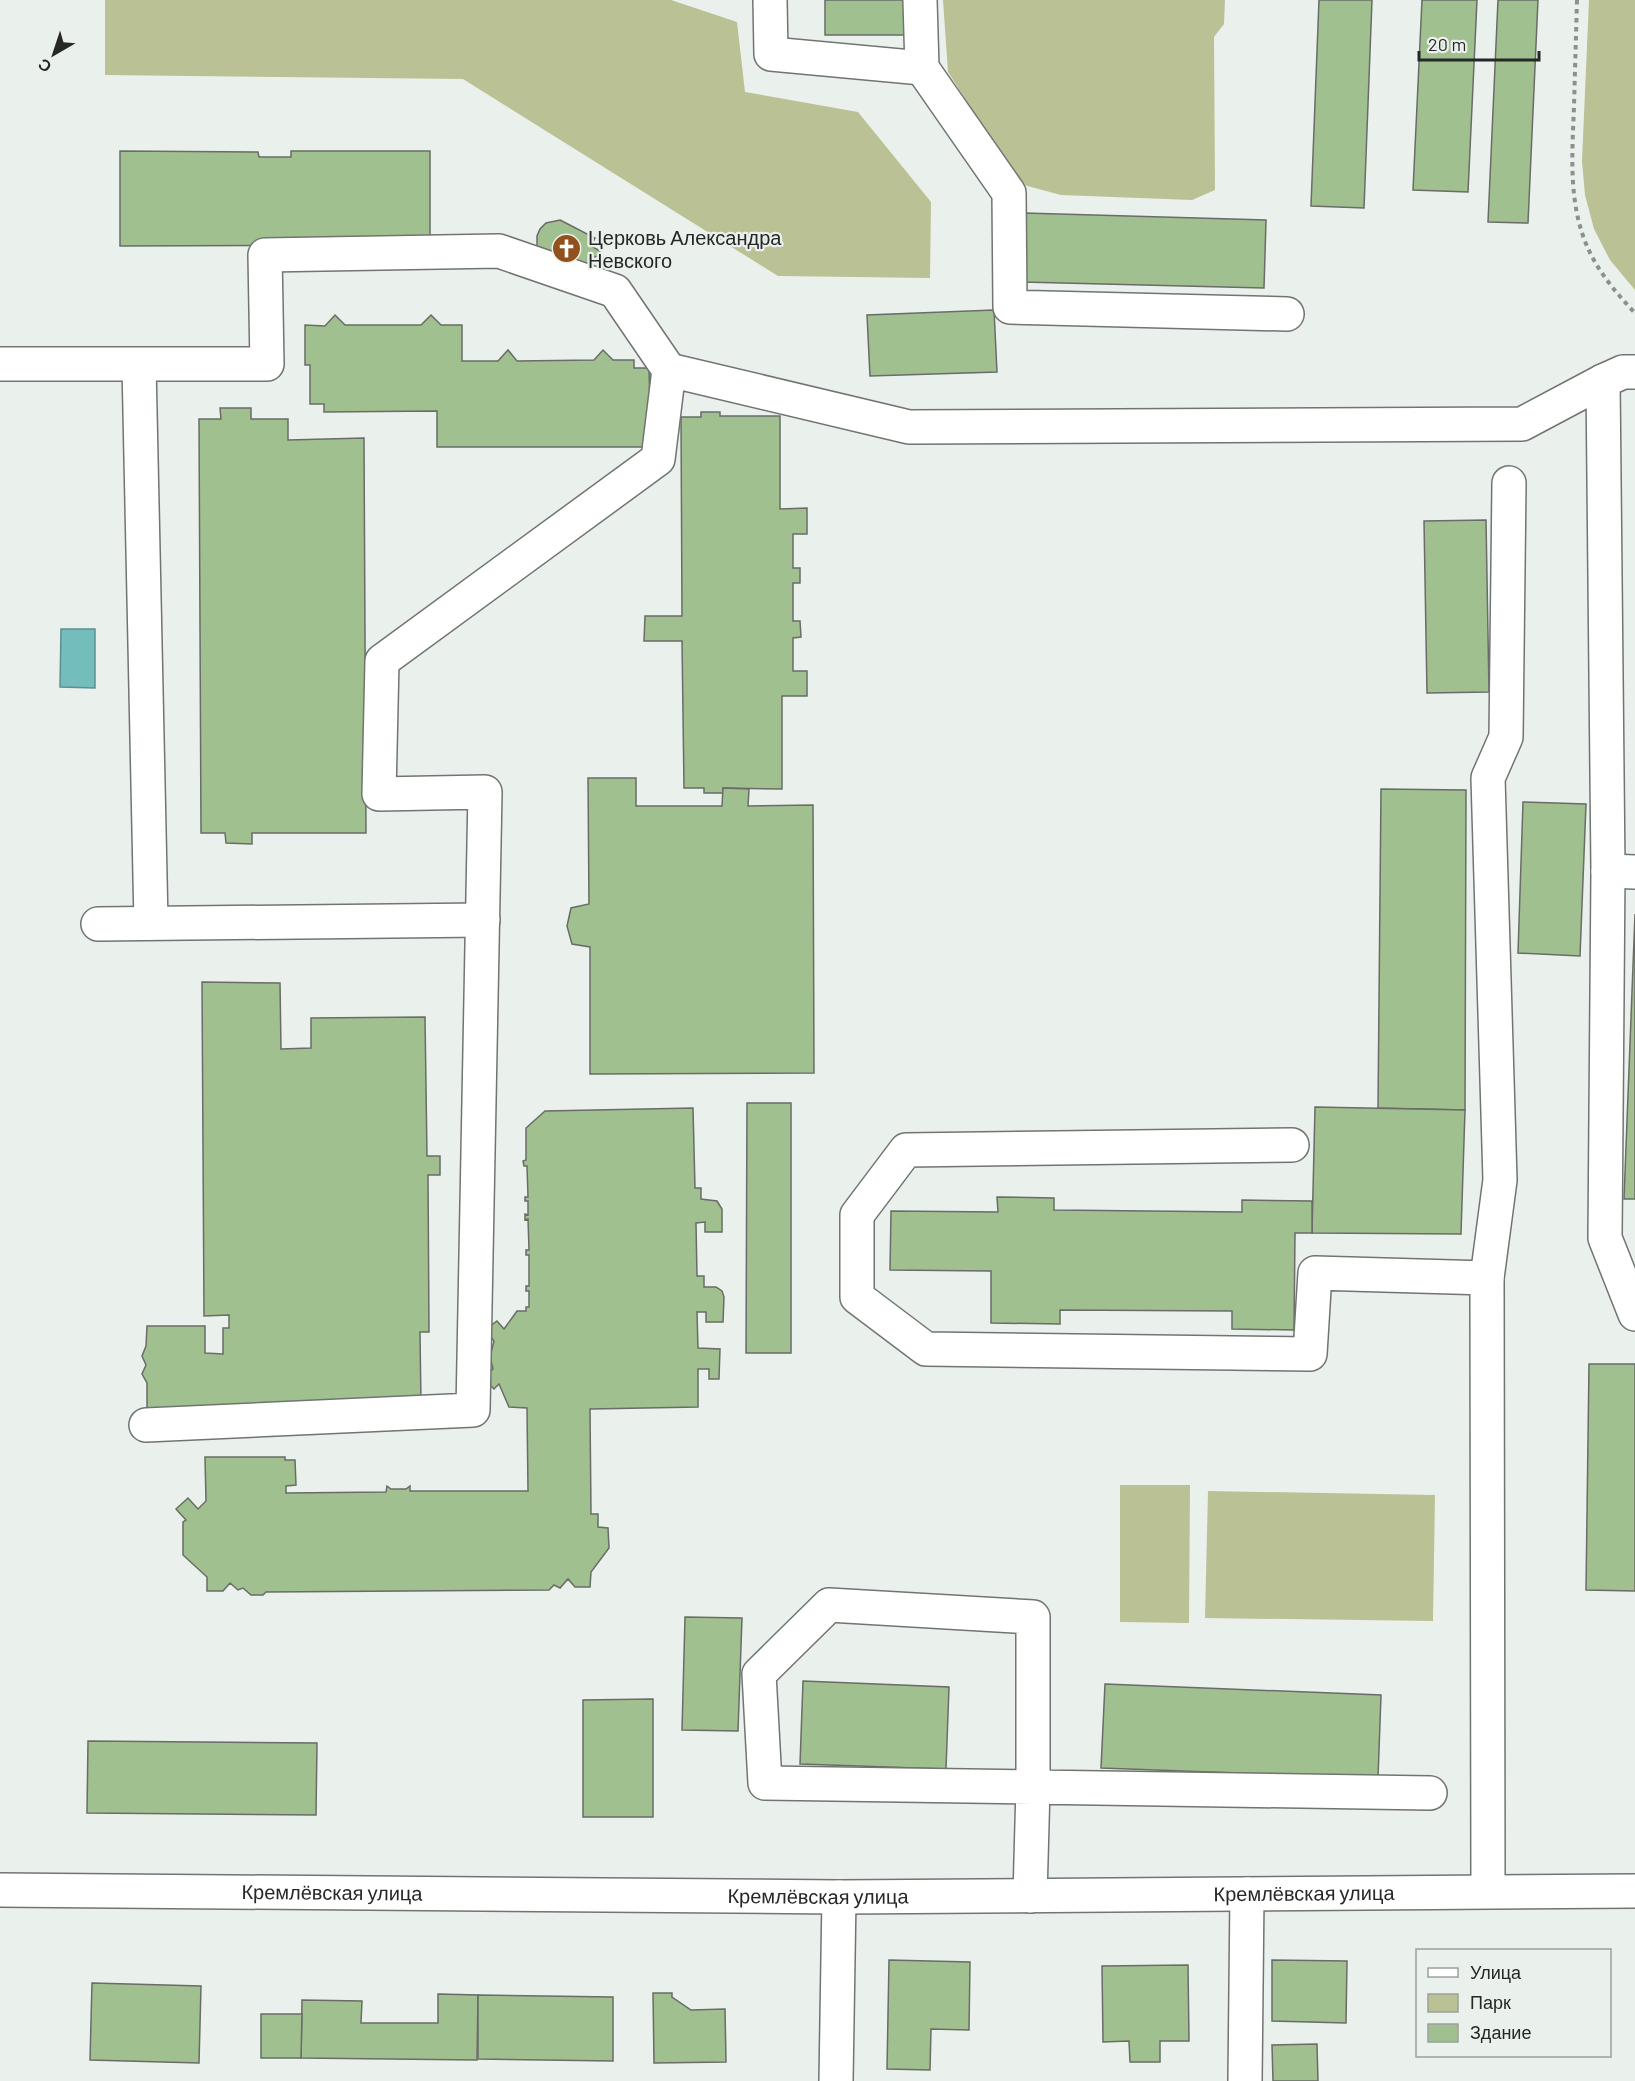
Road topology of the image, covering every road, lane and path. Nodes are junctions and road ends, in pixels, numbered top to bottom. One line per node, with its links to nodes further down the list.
1 (770, 0): 4 (street)
2 (920, 0): 4 (street)
3 (1577, 0): 5 (path)
4 (922, 68): 6 (street)
5 (1635, 313)
6 (1287, 314)
7 (0, 364): 8 (street)
8 (140, 365): 9 (street); 15 (street)
9 (669, 370): 11 (street); 14 (street)
10 (1635, 372): 11 (street)
11 (1603, 381): 13 (street)
12 (1509, 483): 18 (street)
13 (1621, 872): 19 (street)
14 (483, 920): 15 (street); 20 (street)
15 (151, 923): 16 (street)
16 (98, 924)
17 (1292, 1145): 18 (street)
18 (1487, 1278): 24 (street)
19 (1635, 1314)
20 (146, 1425)
21 (1034, 1787): 21 (street); 22 (street); 27 (street)
22 (1430, 1793)
23 (0, 1890): 28 (street, Кремлёвская улица)
24 (1488, 1891): 25 (street, Кремлёвская улица); 26 (street, Кремлёвская улица)
25 (1635, 1891)
26 (1247, 1894): 27 (street, Кремлёвская улица); 30 (street)
27 (1030, 1896): 28 (street, Кремлёвская улица)
28 (838, 1897): 29 (street)
29 (836, 2081)
30 (1245, 2081)

